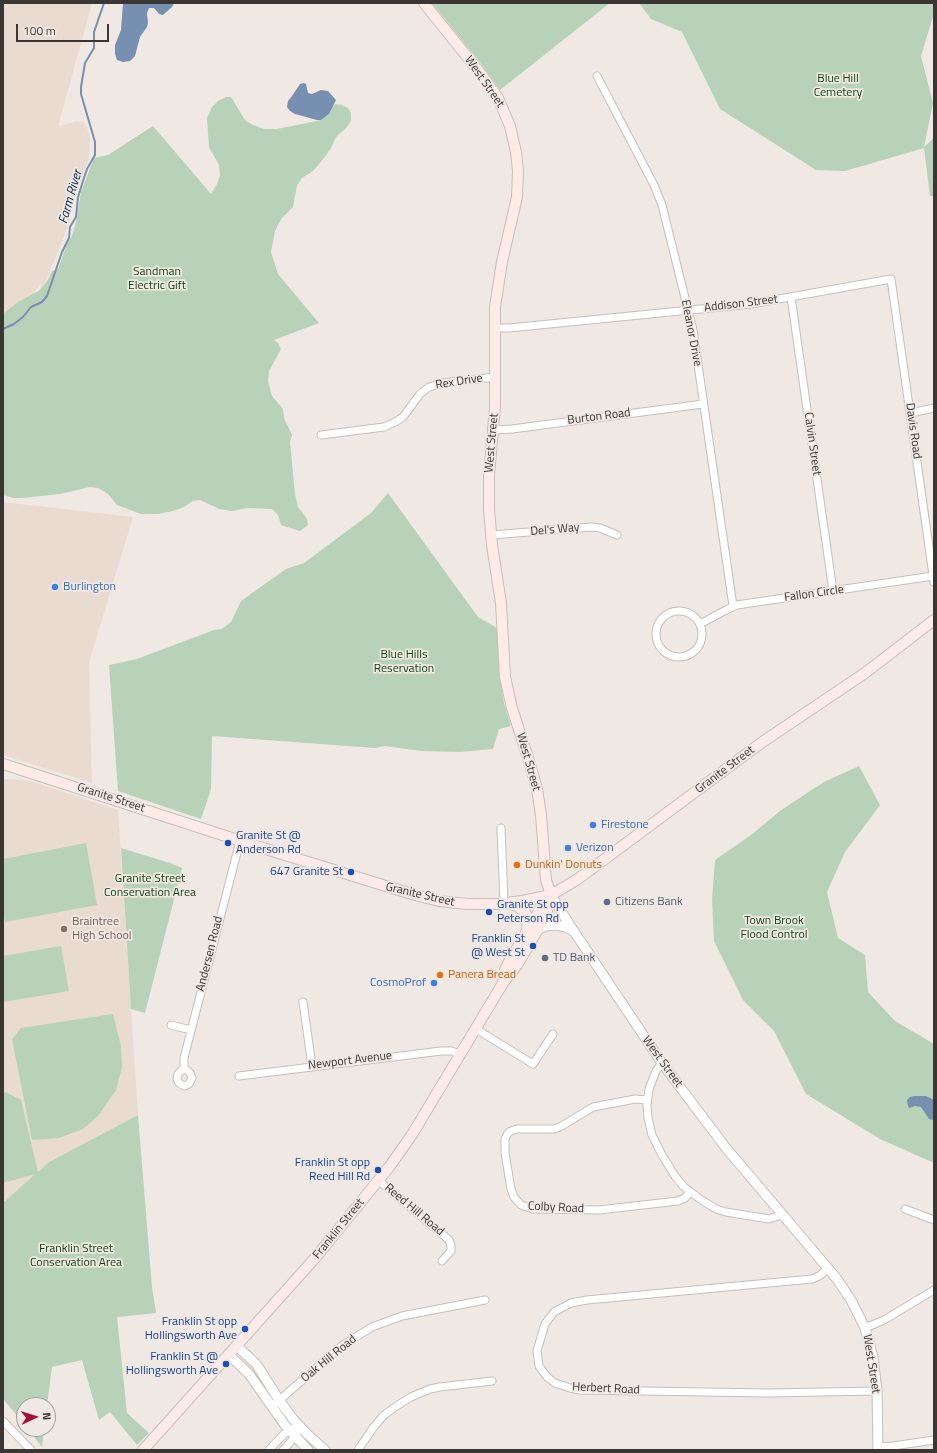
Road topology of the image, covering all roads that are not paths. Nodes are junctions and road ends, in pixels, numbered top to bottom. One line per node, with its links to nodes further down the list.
1 (424, 3): 6 (main road, West Street)
2 (597, 76): 5 (street, Eleanor Drive)
3 (891, 279): 4 (street, Addison Street); 10 (street, Davis Road)
4 (791, 297): 5 (street, Addison Street); 16 (street, Calvin Street)
5 (688, 310): 6 (street, Addison Street); 8 (street, Eleanor Drive)
6 (495, 328): 7 (main road, West Street)
7 (495, 377): 11 (main road, West Street); 12 (street, Rex Drive)
8 (703, 404): 11 (street, Burton Road); 17 (street, Eleanor Drive)
9 (934, 408): 10 (street)
10 (911, 413): 15 (street, Davis Road)
11 (494, 430): 13 (main road, West Street)
12 (321, 435)
13 (491, 535): 14 (street, Del's Way); 23 (main road, West Street)
14 (617, 535)
15 (934, 579): 16 (street, Fallon Circle)
16 (832, 591): 17 (street, Fallon Circle)
17 (733, 606): 19 (street, Fallon Circle)
18 (934, 620): 23 (main road, Granite Street)
19 (700, 624): 19 (street)
20 (3, 764): 22 (main road, Granite Street)
21 (501, 828): 24 (street)
22 (240, 841): 24 (main road, Granite Street); 30 (street, Andersen Road)
23 (551, 895): 24 (main road, Granite Street); 25 (main road, Franklin Street); 26 (street, West Street)
24 (506, 903): 25 (main road)
25 (532, 930): 26 (street); 29 (main road, Franklin Street)
26 (574, 932): 33 (street, West Street)
27 (303, 1002): 34 (street)
28 (171, 1026): 30 (street)
29 (476, 1029): 31 (street); 32 (main road, Franklin Street)
30 (191, 1030): 35 (street, Andersen Road)
31 (553, 1034)
32 (461, 1055): 34 (street, Newport Avenue); 38 (main road, Franklin Street)
33 (662, 1064): 37 (street); 41 (street, West Street)
34 (312, 1066): 36 (street, Newport Avenue)
35 (184, 1068)
36 (239, 1076)
37 (647, 1100): 39 (street); 39 (street, Colby Road)
38 (378, 1180): 43 (street, Reed Hill Road); 48 (main road, Franklin Street)
39 (690, 1192): 41 (street)
40 (905, 1210): 42 (street)
41 (781, 1215): 44 (street, West Street)
42 (934, 1220)
43 (442, 1261)
44 (828, 1269): 47 (street, West Street); 51 (street, Herbert Road)
45 (934, 1290): 47 (street)
46 (486, 1300): 52 (street, Oak Hill Road)
47 (865, 1328): 51 (street, West Street)
48 (237, 1346): 49 (main road, Franklin Street); 52 (street)
49 (229, 1355): 52 (street); 59 (main road, Franklin Street)
50 (492, 1380): 64 (street)
51 (876, 1391): 57 (street, West Street)
52 (275, 1403): 54 (street); 55 (street)
53 (3, 1420): 58 (street)
54 (300, 1427): 55 (street); 63 (street)
55 (292, 1434): 60 (street); 61 (street); 62 (street)
56 (934, 1440): 57 (street)
57 (878, 1449)
58 (31, 1450)
59 (143, 1450)
60 (269, 1450)
61 (283, 1450)
62 (308, 1450)
63 (325, 1450)
64 (358, 1450)

